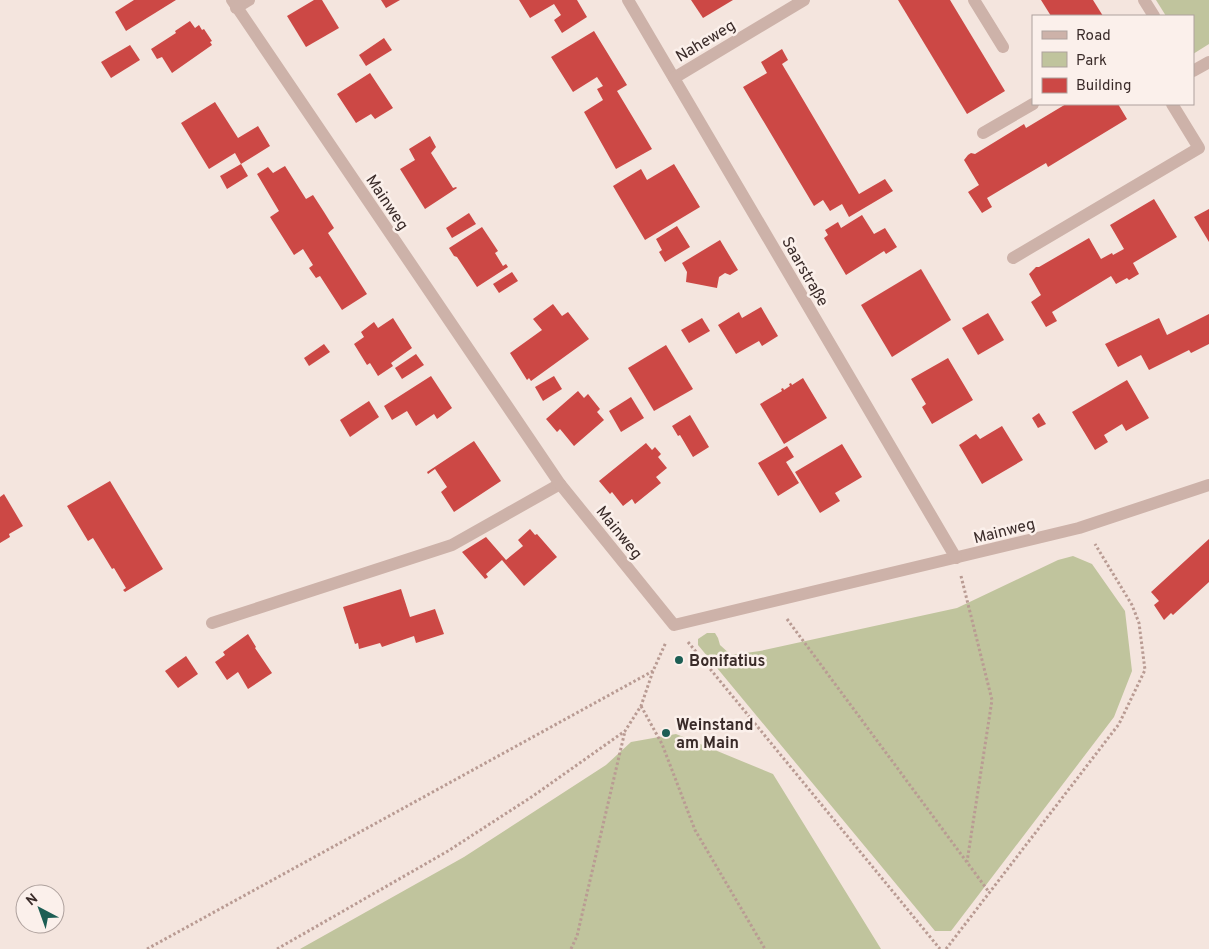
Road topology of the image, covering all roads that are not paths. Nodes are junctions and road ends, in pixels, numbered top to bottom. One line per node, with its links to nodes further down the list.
1 (249, 0): 6 (street)
2 (628, 0): 11 (street, Saarstraße)
3 (804, 0): 11 (street, Naheweg)
4 (974, 0): 8 (street)
5 (1144, 0): 7 (street)
6 (234, 4): 16 (street, Mainweg)
7 (1153, 15)
8 (1003, 47)
9 (1209, 62): 10 (street)
10 (1194, 70)
11 (674, 78): 18 (street, Saarstraße)
12 (1032, 105): 14 (street)
13 (1173, 105): 15 (street)
14 (983, 133)
15 (1013, 258)
16 (560, 484): 18 (street, Mainweg); 19 (street)
17 (1209, 485): 18 (street, Mainweg)
18 (956, 558)
19 (212, 623)

